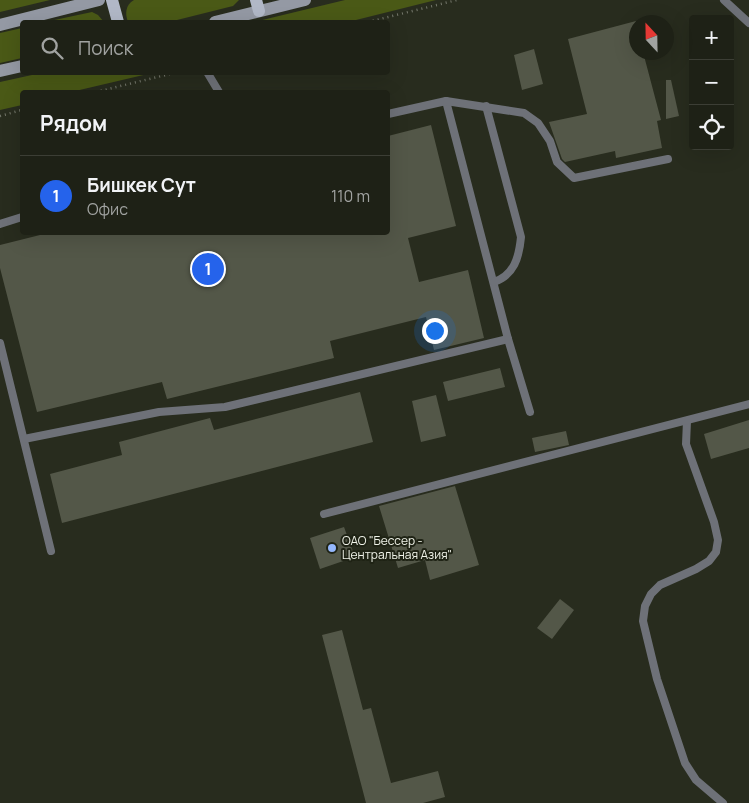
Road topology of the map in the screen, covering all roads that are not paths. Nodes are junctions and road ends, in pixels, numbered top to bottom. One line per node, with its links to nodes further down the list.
1 (99, 0): 9 (main road)
2 (112, 0): 6 (main road)
3 (305, 0): 5 (main road)
4 (724, 0): 8 (lane)
5 (257, 6): 7 (main road)
6 (117, 20)
7 (220, 20)
8 (749, 23)
9 (0, 25)
10 (20, 66): 11 (main road)
11 (0, 71)
12 (208, 75): 13 (lane)
13 (218, 90)
14 (446, 101): 15 (lane); 16 (lane); 20 (lane)
15 (486, 106): 17 (lane); 20 (lane)
16 (390, 114)
17 (668, 159)
18 (20, 218): 19 (lane)
19 (0, 224)
20 (494, 282): 21 (lane)
21 (508, 339): 24 (lane); 26 (lane)
22 (0, 344): 26 (lane)
23 (749, 404): 25 (lane)
24 (530, 412)
25 (687, 420): 27 (lane); 29 (lane)
26 (24, 439): 28 (lane)
27 (324, 514)
28 (51, 551)
29 (723, 803)

